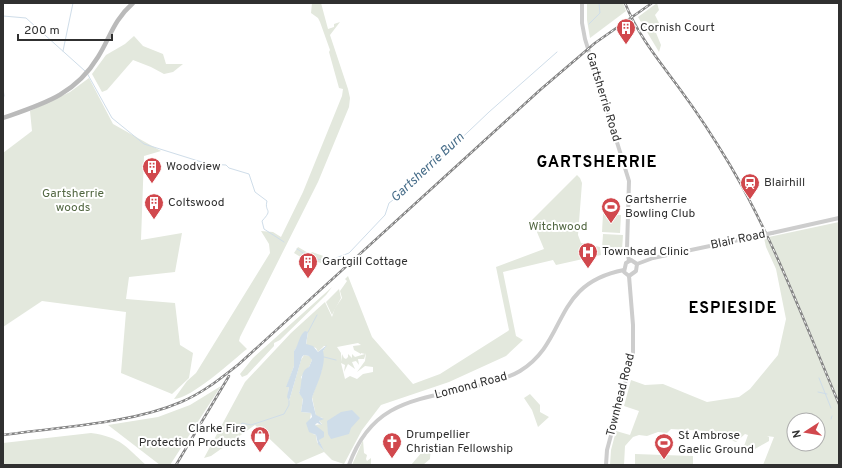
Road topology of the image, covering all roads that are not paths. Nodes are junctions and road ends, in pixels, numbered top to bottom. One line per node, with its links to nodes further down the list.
1 (133, 3): 3 (main road)
2 (582, 3): 5 (street, Gartsherrie Road)
3 (3, 118)
4 (839, 218): 6 (street, Blair Road, bridge)
5 (629, 261): 6 (street); 7 (street)
6 (637, 264): 8 (street)
7 (624, 270): 8 (street); 9 (street, Lomond Road)
8 (629, 276): 10 (street, Townhead Road)
9 (348, 465)
10 (606, 465)

